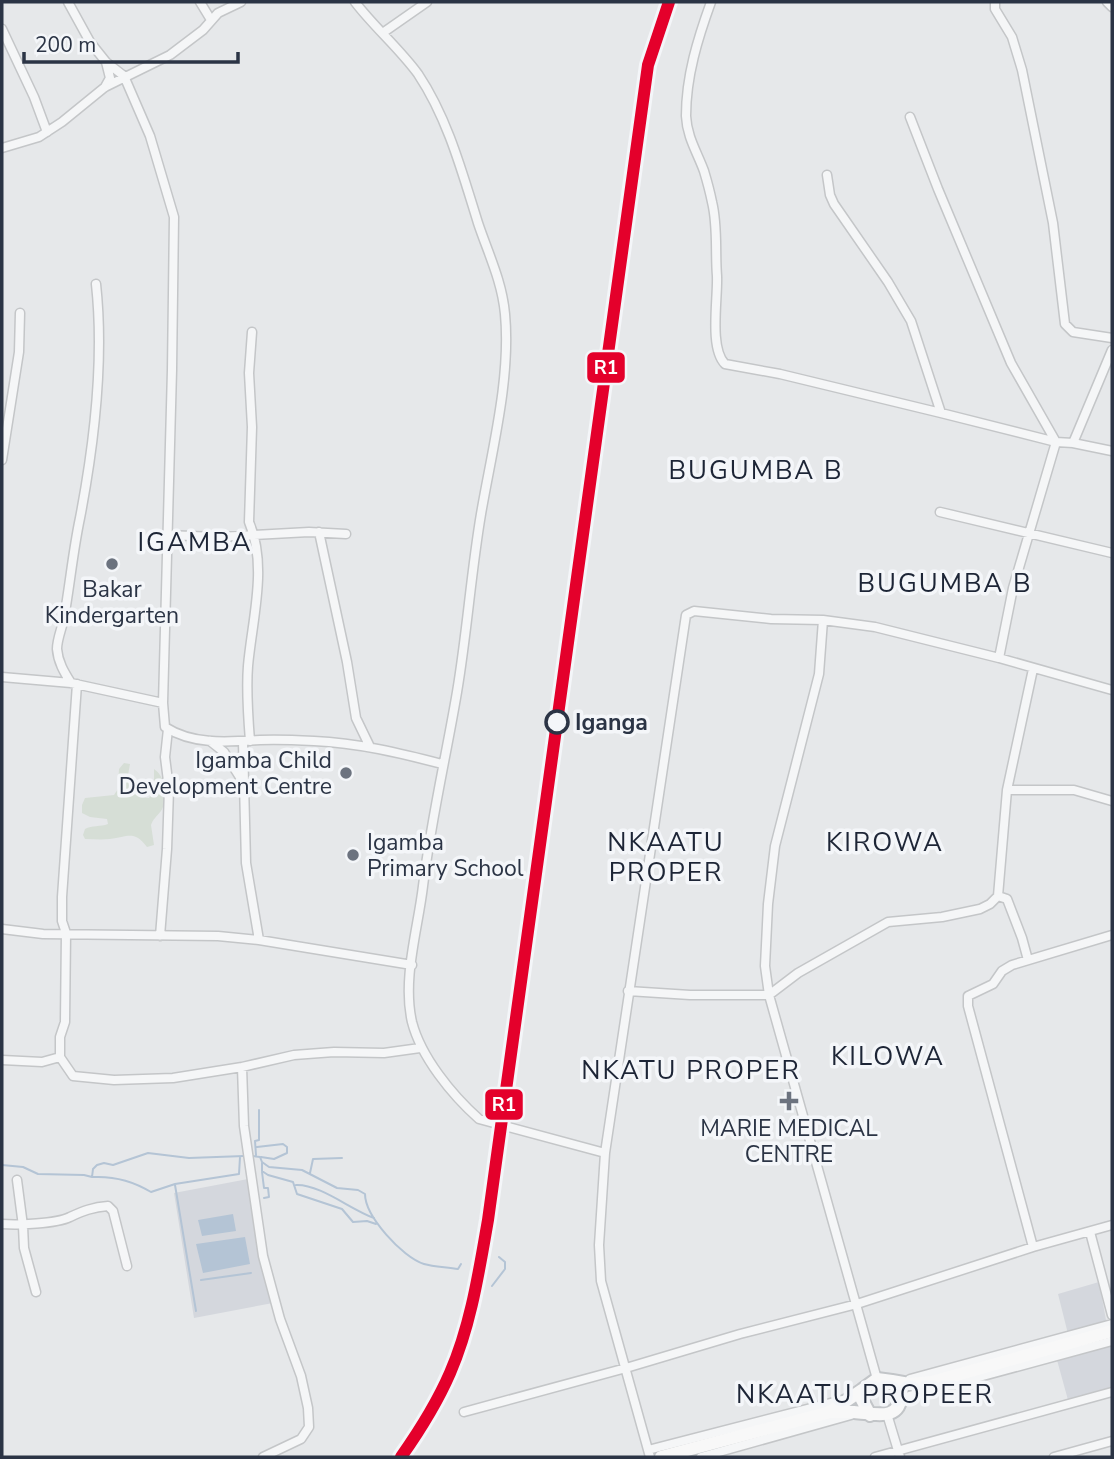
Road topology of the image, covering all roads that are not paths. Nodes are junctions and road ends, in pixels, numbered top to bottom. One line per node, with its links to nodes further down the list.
1 (68, 2): 13 (street)
2 (200, 2): 10 (street)
3 (241, 2): 10 (street)
4 (355, 2): 12 (street)
5 (427, 2): 12 (street)
6 (711, 2): 25 (street)
7 (995, 2): 23 (street)
8 (1107, 2): 9 (street)
9 (1112, 7)
10 (211, 20): 14 (street)
11 (2, 29): 17 (street)
12 (384, 32): 48 (street)
13 (106, 62): 14 (street); 15 (street)
14 (124, 76): 15 (street); 34 (street)
15 (106, 87): 17 (street)
16 (910, 117): 26 (street)
17 (47, 132): 18 (street)
18 (2, 148)
19 (827, 175): 25 (street)
20 (96, 284): 41 (street)
21 (20, 313): 29 (street)
22 (252, 332): 35 (street)
23 (1112, 338)
24 (1112, 350): 27 (street)
25 (941, 413): 26 (street)
26 (1056, 442): 27 (street); 33 (street)
27 (1073, 443): 28 (street)
28 (1112, 451)
29 (2, 460)
30 (940, 512): 33 (street)
31 (319, 532): 32 (street); 35 (street); 47 (street)
32 (346, 534)
33 (1028, 534): 36 (street); 38 (street)
34 (166, 535): 35 (street); 43 (street)
35 (255, 536): 46 (street)
36 (1112, 553)
37 (823, 620): 38 (street); 60 (street); 61 (street)
38 (999, 658): 39 (street)
39 (1033, 669): 42 (street); 50 (street)
40 (2, 677): 41 (street)
41 (74, 684): 43 (street); 54 (street)
42 (1112, 690)
43 (163, 703): 44 (street)
44 (168, 729): 45 (street); 56 (street)
45 (210, 741): 46 (street); 49 (street)
46 (247, 741): 47 (street); 49 (street)
47 (370, 747): 48 (street)
48 (442, 764): 59 (street)
49 (245, 787): 57 (street)
50 (1007, 790): 51 (street); 52 (street)
51 (1112, 801)
52 (998, 897): 58 (street); 61 (street)
53 (2, 929): 54 (street)
54 (66, 933): 56 (street); 63 (street)
55 (1112, 935): 58 (street)
56 (160, 936): 57 (street)
57 (258, 940): 59 (street)
58 (1028, 960): 72 (street)
59 (412, 965): 62 (street)
60 (628, 990): 61 (street); 66 (street)
61 (769, 995): 75 (street)
62 (420, 1048): 65 (street); 66 (street)
63 (60, 1057): 64 (street); 65 (street)
64 (2, 1060)
65 (242, 1067): 94 (street)
66 (605, 1153): 80 (street)
67 (17, 1180): 70 (street)
68 (2, 1224): 70 (street)
69 (1112, 1225): 71 (street)
70 (23, 1226): 73 (street); 74 (street)
71 (1090, 1232): 72 (street); 76 (street)
72 (1033, 1247): 75 (street)
73 (127, 1266)
74 (36, 1292)
75 (857, 1304): 80 (street); 81 (street)
76 (1112, 1315)
77 (1112, 1324): 82 (street)
78 (1112, 1331): 83 (main road)
79 (1112, 1341): 86 (street)
80 (626, 1368): 87 (street); 92 (street)
81 (877, 1379): 82 (main road); 85 (main road)
82 (896, 1381): 83 (main road); 86 (main road)
83 (932, 1382): 86 (main road)
84 (1112, 1392): 93 (street)
85 (858, 1394): 88 (main road); 89 (main road); 92 (street)
86 (905, 1400): 90 (main road)
87 (464, 1412)
88 (830, 1412): 89 (main road); 95 (main road)
89 (866, 1414): 90 (main road); 96 (street)
90 (887, 1414): 93 (street)
91 (1112, 1441): 98 (street)
92 (649, 1454)
93 (899, 1454): 97 (street)
94 (263, 1457)
95 (662, 1457)
96 (701, 1457)
97 (875, 1457)
98 (1054, 1457)

